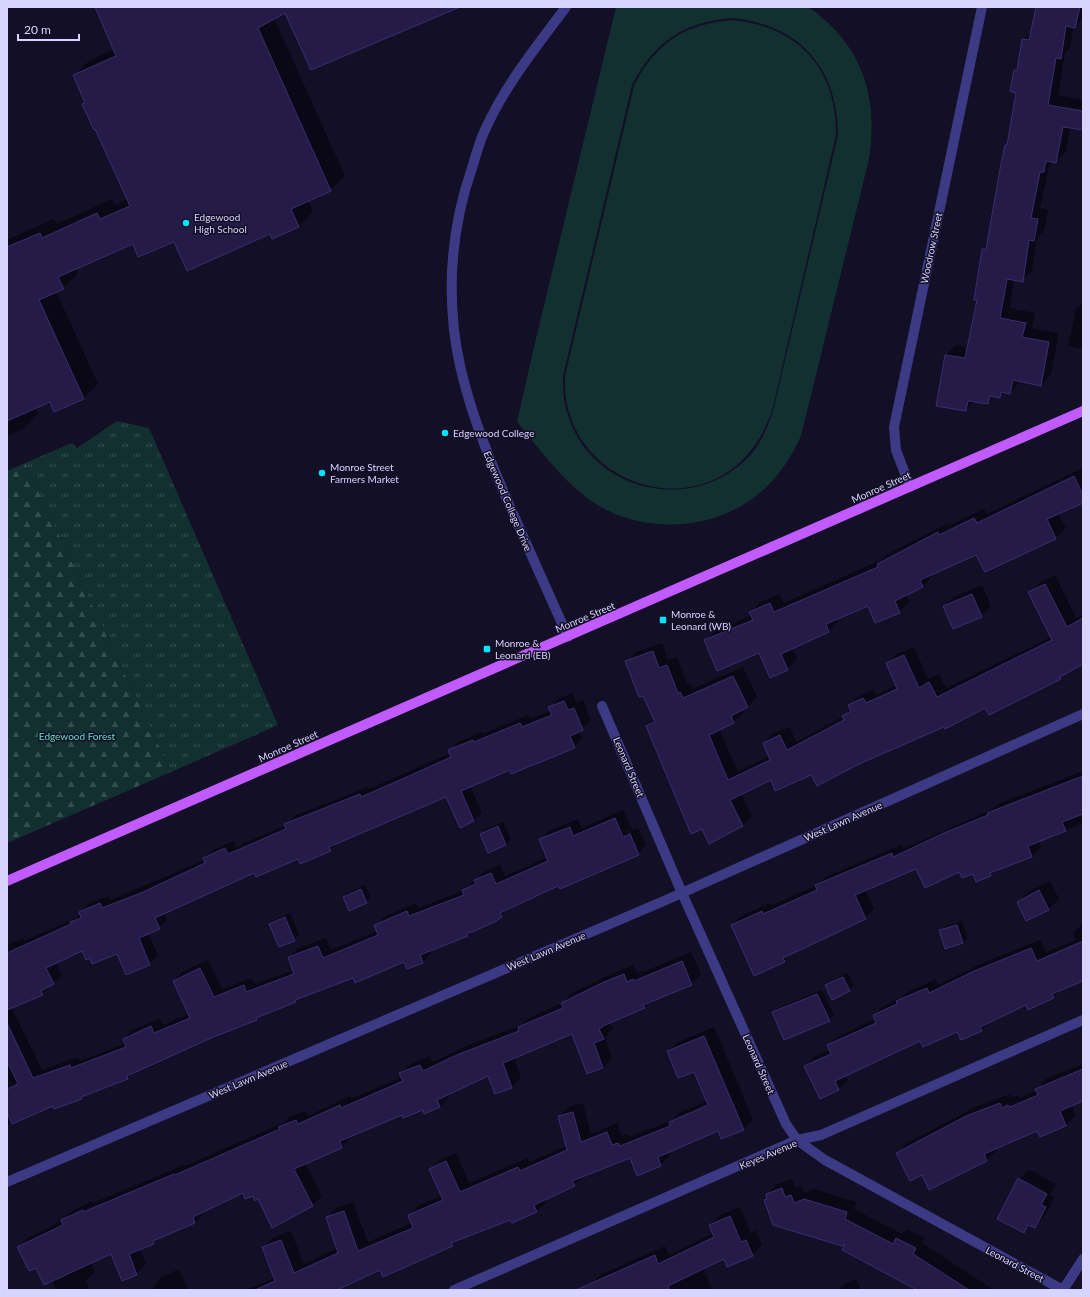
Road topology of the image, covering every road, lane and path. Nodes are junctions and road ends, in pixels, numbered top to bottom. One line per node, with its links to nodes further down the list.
1 (566, 7): 5 (street, Edgewood College Drive)
2 (982, 7): 4 (street, Woodrow Street)
3 (1083, 411): 4 (main road, Monroe Street)
4 (910, 488): 5 (main road, Monroe Street)
5 (568, 637): 8 (main road, Monroe Street)
6 (602, 706): 9 (street, Leonard Street)
7 (1083, 714): 9 (street, West Lawn Avenue)
8 (7, 881)
9 (682, 893): 11 (street, Leonard Street); 12 (street, West Lawn Avenue)
10 (1083, 1020): 11 (street, Keyes Avenue)
11 (797, 1140): 14 (street, Keyes Avenue); 15 (street, Leonard Street)
12 (7, 1182)
13 (1083, 1259): 15 (street)
14 (454, 1290)
15 (1063, 1290)

